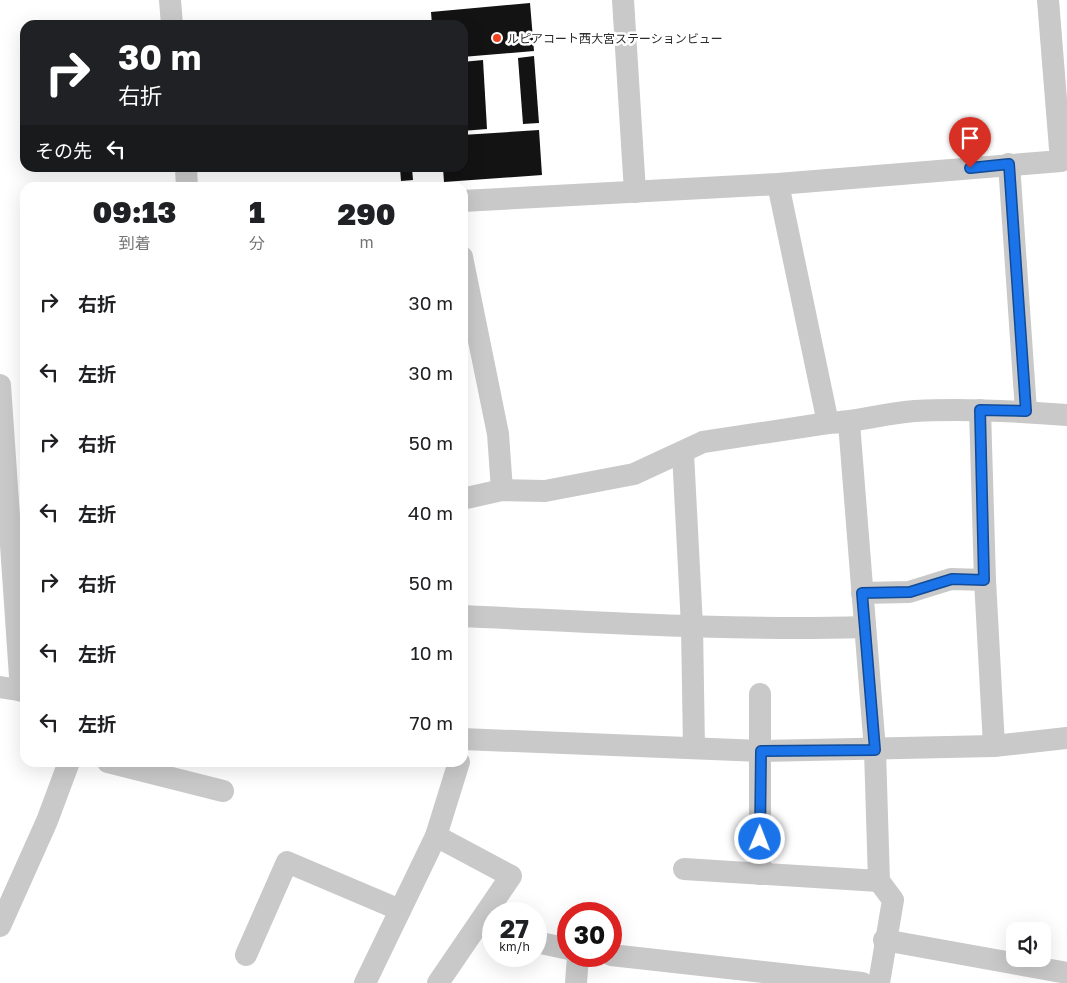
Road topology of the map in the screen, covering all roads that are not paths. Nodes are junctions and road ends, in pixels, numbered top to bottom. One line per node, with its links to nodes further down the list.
1 (170, 0): 4 (street)
2 (623, 0): 7 (street)
3 (1048, 0): 5 (street)
4 (172, 20)
5 (1009, 164): 6 (street); 12 (street)
6 (778, 184): 7 (street); 14 (street)
7 (635, 192): 8 (street)
8 (468, 201)
9 (468, 286): 16 (street)
10 (0, 385): 18 (street)
11 (980, 410): 12 (street); 14 (street); 19 (street)
12 (1026, 411): 13 (street)
13 (1067, 415)
14 (838, 423): 15 (street); 20 (street)
15 (683, 453): 16 (street); 22 (street)
16 (502, 490): 17 (street)
17 (468, 498)
18 (17, 542): 24 (street)
19 (984, 580): 20 (street); 28 (street)
20 (862, 593): 23 (street)
21 (468, 616): 22 (street)
22 (692, 626): 23 (street); 29 (street)
23 (864, 626): 30 (street)
24 (15, 690)
25 (760, 694): 31 (street)
26 (1067, 738): 28 (street)
27 (468, 743): 29 (street)
28 (994, 746): 30 (street)
29 (694, 748): 31 (street)
30 (875, 750): 31 (street); 39 (street)
31 (761, 751): 38 (street)
32 (68, 767): 42 (street)
33 (128, 767): 35 (street)
34 (457, 767): 36 (street)
35 (223, 791)
36 (436, 836): 40 (street); 41 (street)
37 (684, 869): 38 (street)
38 (760, 874): 39 (street)
39 (879, 881): 44 (street)
40 (499, 902)
41 (400, 910): 45 (street); 49 (street)
42 (0, 926)
43 (482, 933): 50 (street)
44 (884, 940): 48 (street); 53 (street)
45 (246, 955)
46 (622, 956): 52 (street)
47 (577, 967): 51 (street)
48 (1067, 973)
49 (365, 983)
50 (438, 983)
51 (576, 983)
52 (862, 983)
53 (878, 983)

